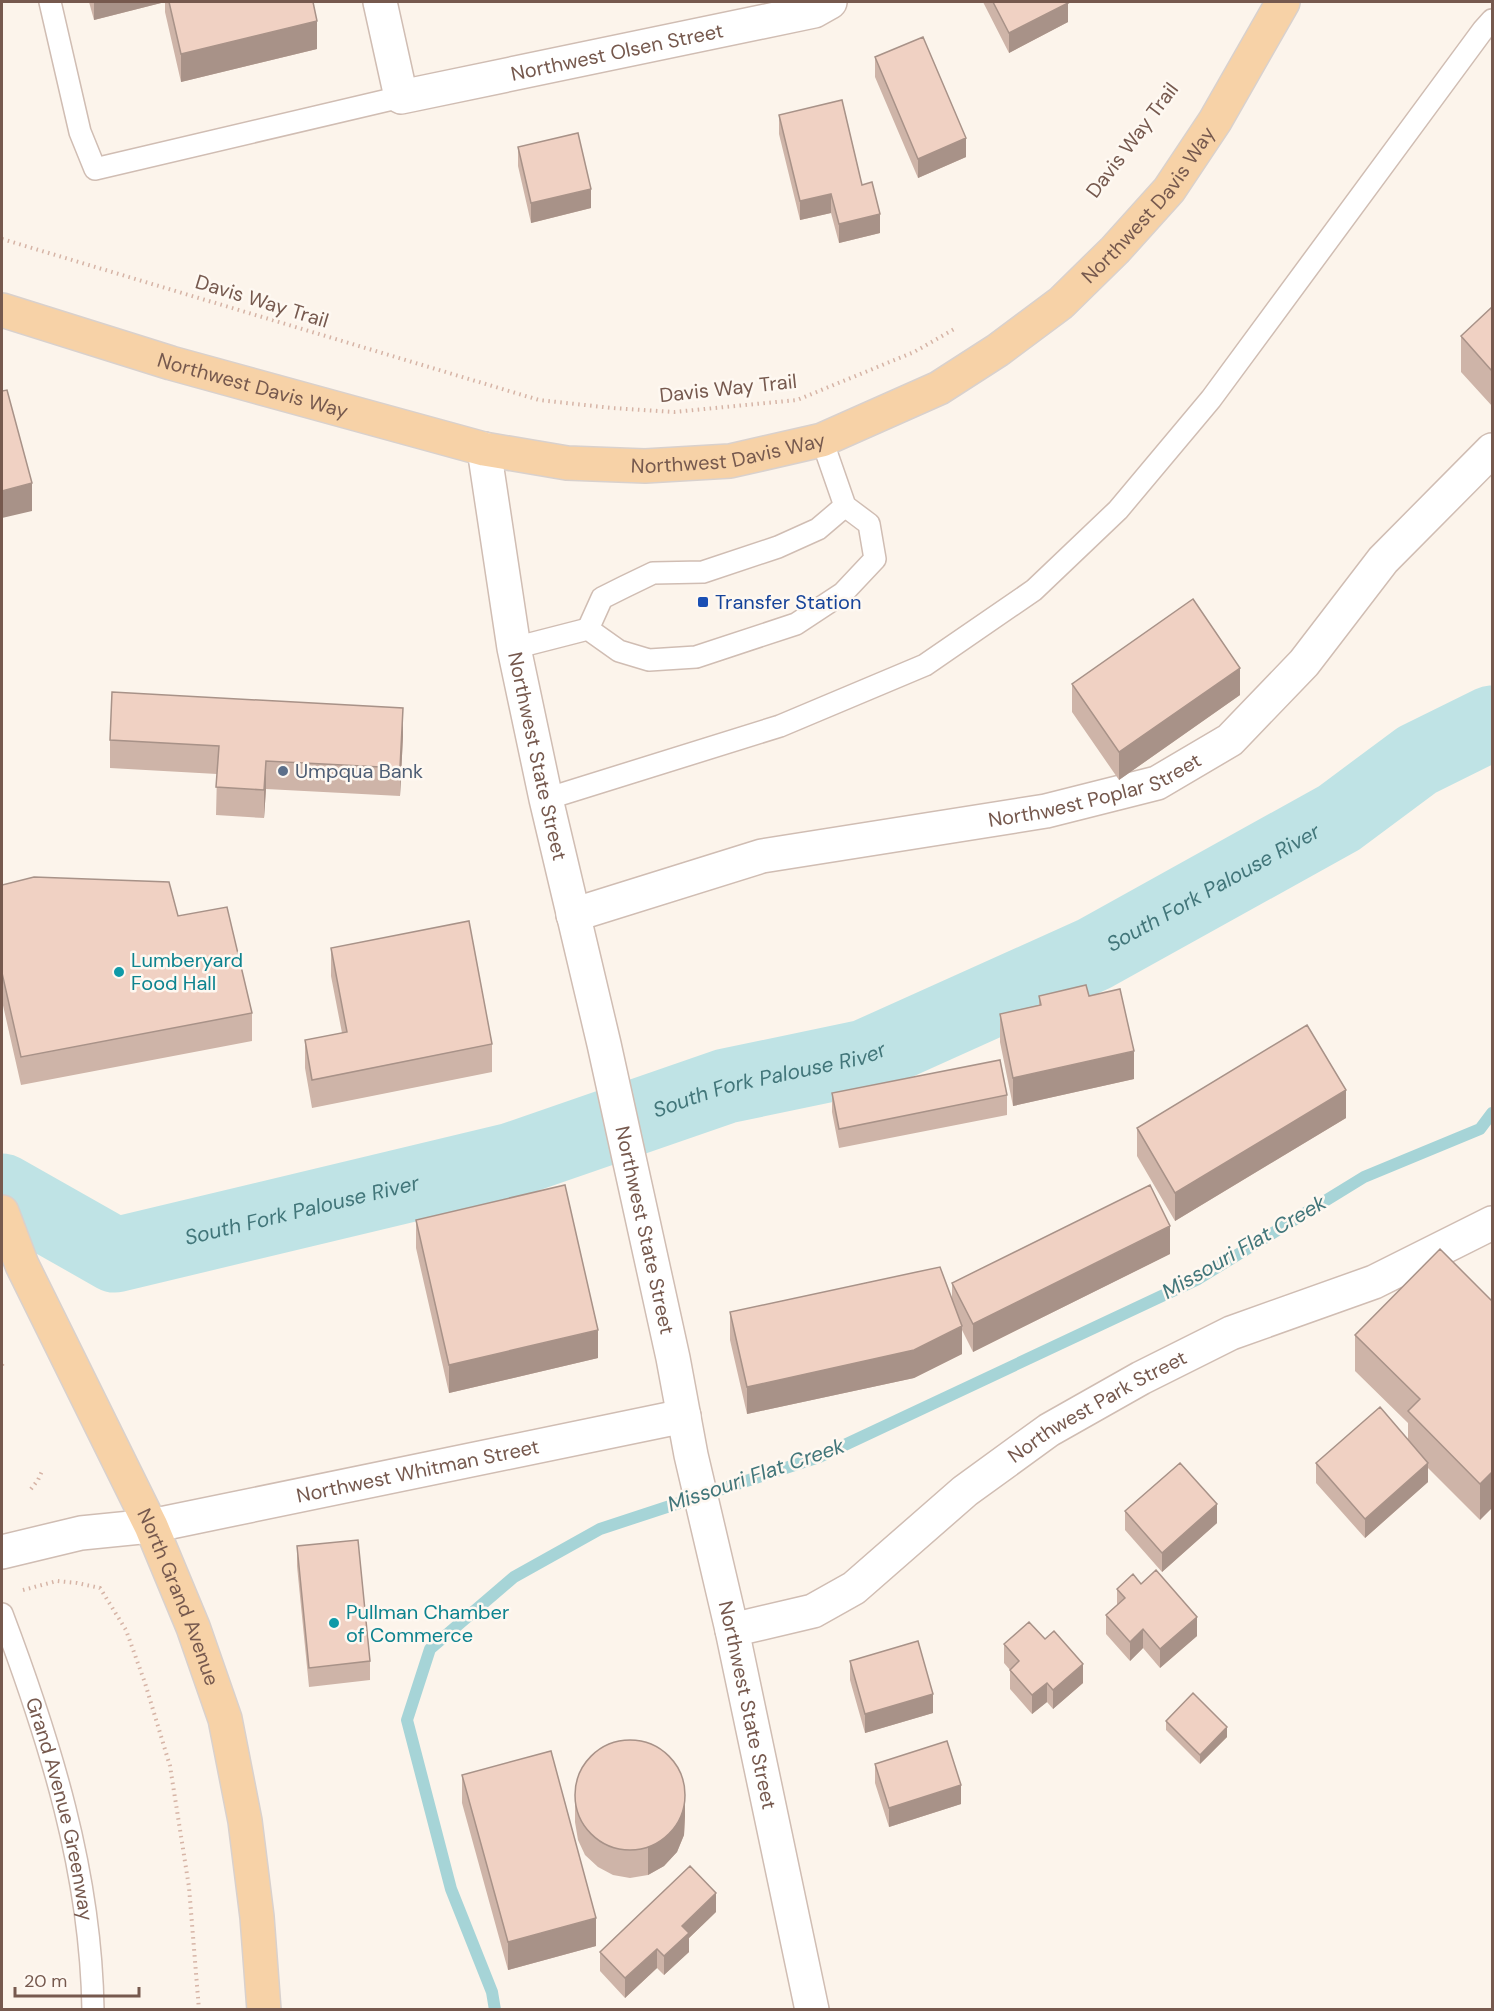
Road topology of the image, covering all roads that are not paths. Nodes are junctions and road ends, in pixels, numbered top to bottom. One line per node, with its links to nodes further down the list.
1 (50, 2): 6 (lane)
2 (380, 2): 6 (street)
3 (830, 2): 6 (street, Northwest Olsen Street)
4 (1283, 2): 8 (main road, Northwest Davis Way)
5 (1492, 20): 14 (lane)
6 (400, 97)
7 (2, 310): 9 (main road, Northwest Davis Way)
8 (822, 440): 9 (main road, Northwest Davis Way); 11 (lane)
9 (484, 449): 13 (street, Northwest State Street)
10 (1492, 450): 15 (street, Northwest Poplar Street)
11 (846, 506): 12 (lane); 12 (lane)
12 (588, 629): 13 (lane)
13 (514, 648): 14 (street, Northwest State Street)
14 (546, 799): 15 (street, Northwest State Street)
15 (573, 915): 18 (street, Northwest State Street)
16 (2, 1212): 19 (main road, North Grand Avenue)
17 (1492, 1223): 22 (street, Northwest Park Street)
18 (684, 1416): 19 (street, Northwest Whitman Street); 22 (street, Northwest State Street)
19 (151, 1526): 20 (street, Northwest Whitman Street); 24 (main road, North Grand Avenue)
20 (2, 1551)
21 (2, 1614): 23 (lane, Grand Avenue Greenway)
22 (732, 1630): 25 (street, Northwest State Street)
23 (93, 2010)
24 (264, 2010)
25 (812, 2010)

